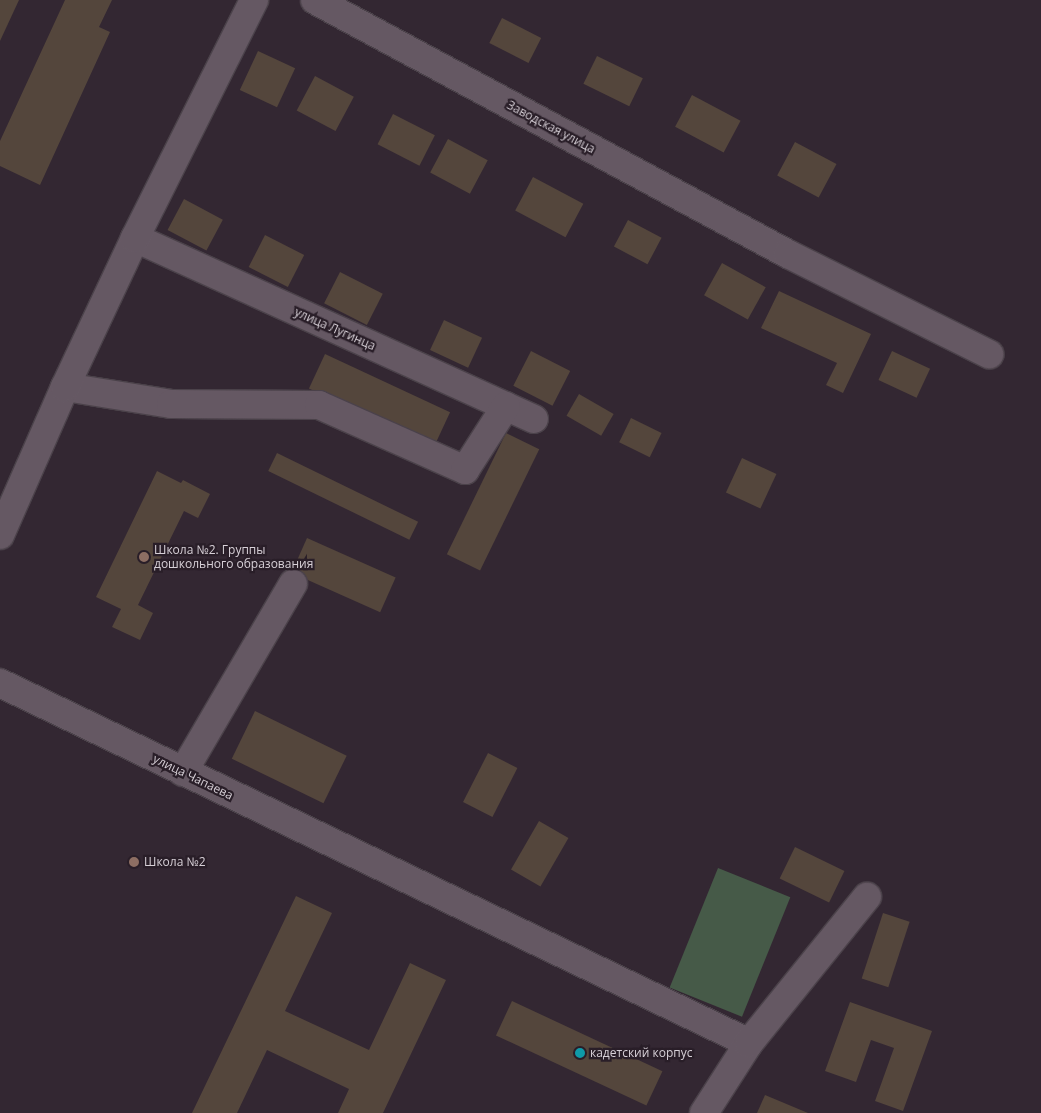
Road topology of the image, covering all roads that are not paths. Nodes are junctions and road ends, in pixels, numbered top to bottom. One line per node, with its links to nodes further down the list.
1 (254, 0): 3 (street)
2 (315, 0): 4 (street, Заводская улица)
3 (135, 238): 5 (street); 6 (street, улица Лугинца)
4 (989, 354)
5 (65, 387): 6 (street); 8 (street)
6 (506, 406): 7 (street, улица Лугинца)
7 (534, 420)
8 (0, 536)
9 (293, 584): 11 (street)
10 (0, 684): 11 (street, улица Чапаева)
11 (183, 772): 13 (street, улица Чапаева)
12 (866, 897): 13 (street)
13 (749, 1043): 14 (street)
14 (704, 1113)

